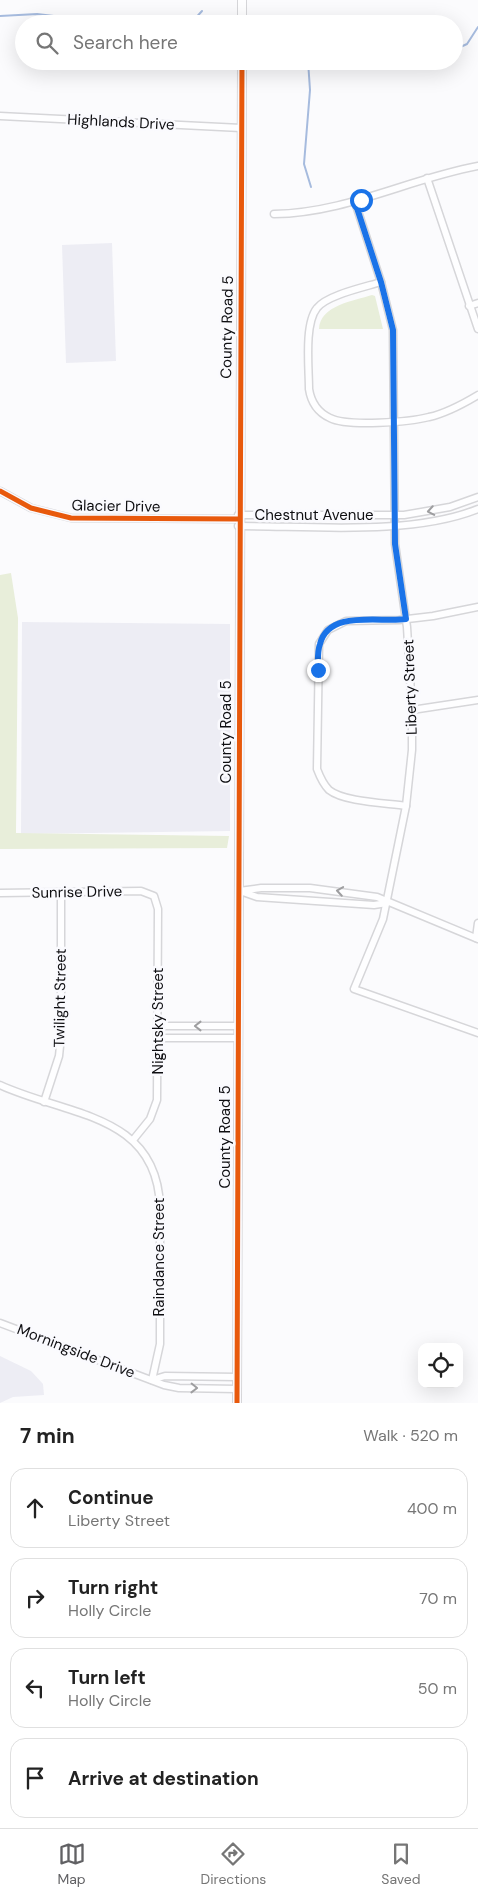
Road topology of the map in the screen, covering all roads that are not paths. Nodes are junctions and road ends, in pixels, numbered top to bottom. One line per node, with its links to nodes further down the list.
1 (242, 0): 2 (street)
2 (242, 15)
3 (242, 70): 5 (street, County Road 5)
4 (0, 116): 5 (street, Highlands Drive)
5 (242, 128): 20 (street, County Road 5)
6 (478, 166): 7 (street)
7 (427, 178): 8 (street); 12 (street)
8 (355, 202): 9 (street); 10 (street, Liberty Street)
9 (274, 214)
10 (381, 282): 15 (street, Liberty Street); 15 (street)
11 (478, 303): 12 (street)
12 (469, 306): 13 (street)
13 (478, 329)
14 (478, 395): 15 (street)
15 (394, 422): 19 (street, Liberty Street)
16 (0, 491): 20 (street, Glacier Drive)
17 (478, 497): 19 (street, Chestnut Avenue, one-way to 19)
18 (478, 509): 21 (street, Chestnut Avenue)
19 (394, 515): 20 (street, Chestnut Avenue); 21 (street, Liberty Street)
20 (238, 520): 21 (street, Chestnut Avenue); 27 (street, County Road 5)
21 (394, 526): 23 (street, Liberty Street)
22 (478, 607): 23 (street)
23 (406, 619): 25 (street, Liberty Street); 26 (street)
24 (478, 700): 25 (street)
25 (412, 710): 26 (street, Liberty Street)
26 (406, 806): 31 (street, Liberty Street)
27 (239, 891): 31 (street); 31 (street, one-way to 27); 35 (street, County Road 5)
28 (61, 892): 29 (street, Sunrise Drive); 30 (street, Sunrise Drive); 40 (street, Twilight Street)
29 (0, 893)
30 (154, 896): 34 (street, Nightsky Street)
31 (387, 903): 33 (street); 36 (street, Liberty Street)
32 (478, 922): 33 (street)
33 (477, 938)
34 (158, 1026): 35 (street, one-way to 34); 37 (street, Nightsky Street)
35 (238, 1026): 38 (street, County Road 5)
36 (478, 1033)
37 (158, 1038): 38 (street); 41 (street, Nightsky Street)
38 (238, 1038): 43 (street, County Road 5)
39 (0, 1084): 40 (street)
40 (44, 1102): 41 (street)
41 (133, 1140): 44 (street, Raindance Street)
42 (0, 1323): 44 (street, Morningside Drive)
43 (237, 1377): 44 (street, Morningside Drive); 45 (street, County Road 5)
44 (152, 1380): 45 (street, Morningside Drive, one-way to 45)
45 (237, 1389): 46 (street, County Road 5)
46 (237, 1403)

